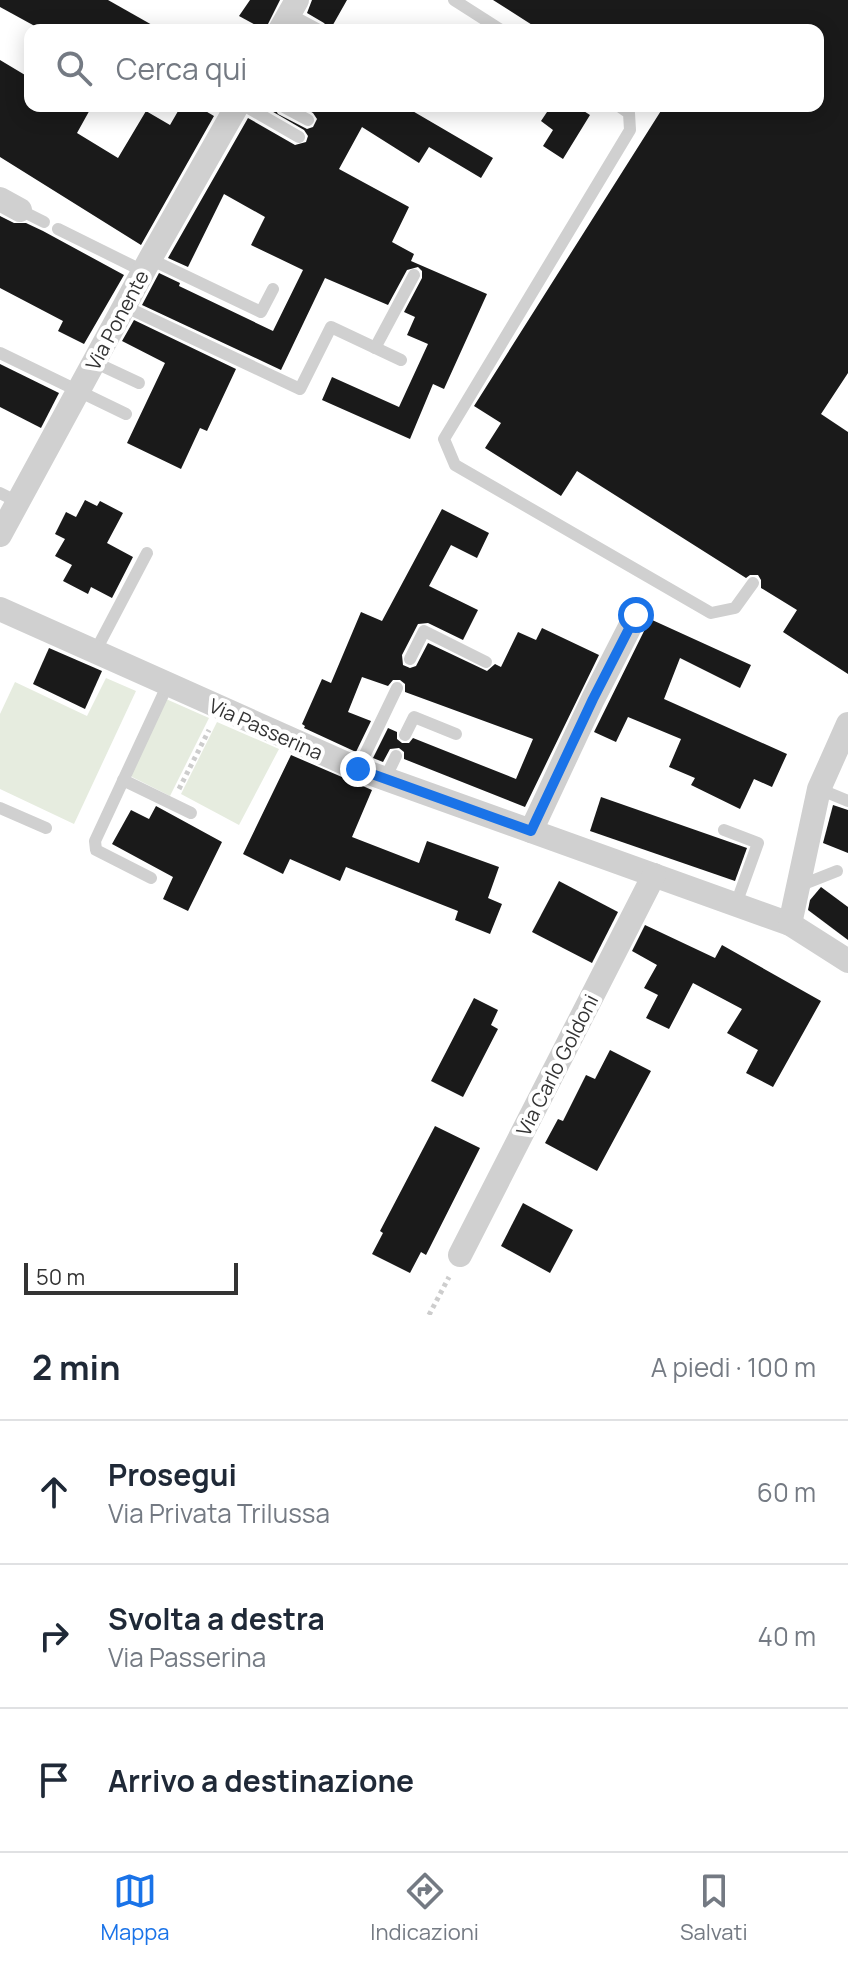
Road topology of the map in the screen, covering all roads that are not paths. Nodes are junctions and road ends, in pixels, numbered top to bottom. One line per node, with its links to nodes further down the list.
1 (454, 0): 4 (lane)
2 (289, 15): 3 (lane)
3 (307, 24)
4 (492, 24)
5 (234, 112): 14 (street, Via Ponente)
6 (255, 112): 10 (lane)
7 (293, 112): 9 (lane)
8 (628, 112): 28 (lane)
9 (308, 120)
10 (299, 137)
11 (10, 205): 12 (lane)
12 (44, 222)
13 (58, 229): 14 (lane)
14 (146, 265): 16 (lane); 17 (street, Via Ponente)
15 (414, 275): 18 (lane)
16 (273, 289)
17 (124, 306): 18 (lane); 21 (street, Via Ponente)
18 (375, 348): 20 (lane)
19 (0, 353): 23 (lane)
20 (401, 360)
21 (94, 362): 22 (lane); 23 (street, Via Ponente)
22 (139, 383)
23 (78, 391): 24 (lane); 25 (street, Via Ponente)
24 (126, 414)
25 (9, 497): 26 (street, Via Ponente)
26 (0, 535)
27 (147, 553): 31 (lane)
28 (753, 583)
29 (0, 609): 31 (street, Via Passerina)
30 (636, 615): 49 (street)
31 (95, 652): 34 (street, Via Passerina)
32 (410, 659): 33 (lane)
33 (486, 662)
34 (168, 684): 40 (street, Via Passerina); 42 (lane)
35 (397, 688): 40 (lane)
36 (848, 724): 43 (street)
37 (456, 734): 38 (lane)
38 (405, 735)
39 (396, 756): 41 (lane)
40 (358, 769): 41 (street, Via Passerina)
41 (385, 779): 49 (street, Via Passerina)
42 (123, 780): 46 (lane); 52 (lane)
43 (819, 789): 44 (lane); 53 (street)
44 (848, 801)
45 (0, 808): 47 (lane)
46 (191, 813)
47 (46, 828)
48 (724, 830): 54 (lane)
49 (531, 831): 51 (street, Via Passerina)
50 (837, 871): 53 (lane)
51 (654, 875): 54 (street, Via Passerina); 57 (street, Via Carlo Goldoni)
52 (151, 878)
53 (798, 887): 55 (street)
54 (736, 904): 55 (street, Via Passerina)
55 (790, 924): 56 (street, Via Passerina)
56 (848, 961)
57 (460, 1255)

